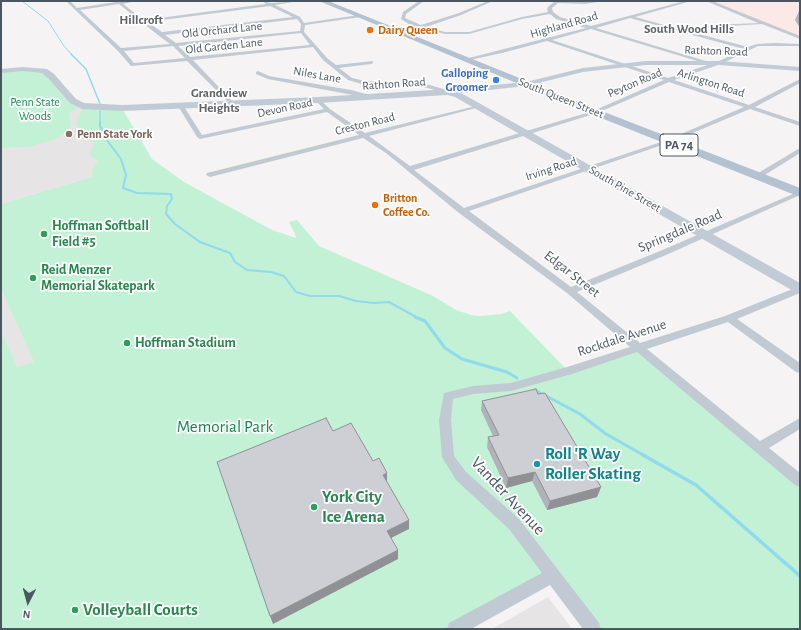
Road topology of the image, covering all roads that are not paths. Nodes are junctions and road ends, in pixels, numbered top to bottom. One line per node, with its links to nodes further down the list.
1 (68, 1): 16 (street)
2 (134, 1): 14 (street)
3 (170, 1): 4 (street)
4 (176, 1)
5 (264, 1): 15 (street)
6 (297, 1): 15 (street)
7 (322, 1): 18 (main road, South Queen Street / PA 74)
8 (422, 1): 25 (street)
9 (491, 1): 25 (street)
10 (558, 1): 11 (street); 17 (street)
11 (602, 1)
12 (689, 1): 19 (street, Highland Road)
13 (708, 1): 23 (street)
14 (119, 2): 16 (street); 21 (street)
15 (272, 5): 20 (street); 21 (street)
16 (76, 9): 35 (street)
17 (551, 14): 24 (street); 25 (street)
18 (359, 16): 22 (street); 37 (main road, South Queen Street / PA 74)
19 (628, 17): 24 (street, Highland Road); 27 (street)
20 (298, 18): 22 (street); 28 (street)
21 (144, 21): 28 (street)
22 (303, 24): 26 (street)
23 (766, 24): 27 (street); 29 (street)
24 (590, 27): 30 (street, Highland Road); 39 (street)
25 (420, 28)
26 (302, 32): 31 (street, Old Orchard Lane); 33 (street)
27 (685, 32): 34 (street)
28 (160, 34): 31 (street)
29 (800, 38)
30 (548, 40): 37 (street, Highland Road); 41 (street, Arlington Road)
31 (174, 44): 35 (street, Old Orchard Lane); 36 (street)
32 (800, 45): 34 (street, Peyton Road)
33 (314, 46): 36 (street, Old Garden Lane); 42 (street)
34 (748, 49): 40 (street, Peyton Road)
35 (120, 50): 36 (street, Old Garden Lane)
36 (189, 60): 52 (street)
37 (467, 60): 48 (main road, South Queen Street / PA 74)
38 (371, 62): 42 (street)
39 (706, 62): 40 (street, Rathton Road); 41 (street, Rathton Road)
40 (719, 63): 43 (street, Rathton Road); 46 (street, Peyton Road)
41 (623, 65): 46 (street, Arlington Road); 48 (street, Rathton Road)
42 (335, 67): 49 (street)
43 (800, 69)
44 (1, 71): 53 (street, Rathton Road)
45 (258, 73): 50 (street, Niles Lane)
46 (669, 80): 55 (street, Arlington Road); 57 (street, Peyton Road)
47 (800, 81): 55 (street, Irving Road)
48 (526, 84): 49 (street, Rathton Road); 57 (main road, South Queen Street / PA 74)
49 (450, 92): 50 (street, Rathton Road); 54 (street, South Pine Street)
50 (374, 97): 51 (street, Rathton Road)
51 (318, 100): 52 (street, Rathton Road); 56 (street, Edgar Street)
52 (232, 104): 53 (street, Rathton Road)
53 (181, 106): 56 (street, Devon Road)
54 (478, 106): 59 (street, South Pine Street); 60 (street, Creston Road)
55 (750, 107): 58 (street, Arlington Road); 61 (street, Irving Road)
56 (328, 110): 60 (street, Edgar Street)
57 (595, 112): 59 (street, Peyton Road); 61 (main road, South Queen Street / PA 74)
58 (800, 124)
59 (528, 134): 63 (street, South Pine Street); 64 (street, Peyton Road)
60 (365, 136): 64 (street, Edgar Street); 65 (street, Creston Road)
61 (669, 141): 63 (street, Irving Road); 66 (main road, South Queen Street / PA 74)
62 (800, 150): 66 (street)
63 (588, 168): 68 (street, Irving Road); 69 (street, South Pine Street)
64 (408, 169): 68 (street, Edgar Street)
65 (210, 175)
66 (757, 176): 67 (main road, South Queen Street / PA 74)
67 (800, 193): 69 (street, Springdale Road)
68 (462, 211): 71 (street, Edgar Street)
69 (705, 234): 70 (street, South Pine Street); 71 (street, Springdale Road)
70 (800, 289): 72 (street, Rockdale Avenue)
71 (570, 291): 73 (street, Edgar Street)
72 (728, 318): 73 (street, Rockdale Avenue); 74 (street)
73 (639, 346): 75 (street, Rockdale Avenue); 77 (street, Edgar Street)
74 (800, 369)
75 (448, 396): 79 (street, Vander Avenue)
76 (800, 423): 77 (street)
77 (760, 447): 78 (street, Edgar Street)
78 (800, 481)
79 (553, 575): 80 (street); 81 (street, Vander Avenue)
80 (455, 629)
81 (593, 629)

